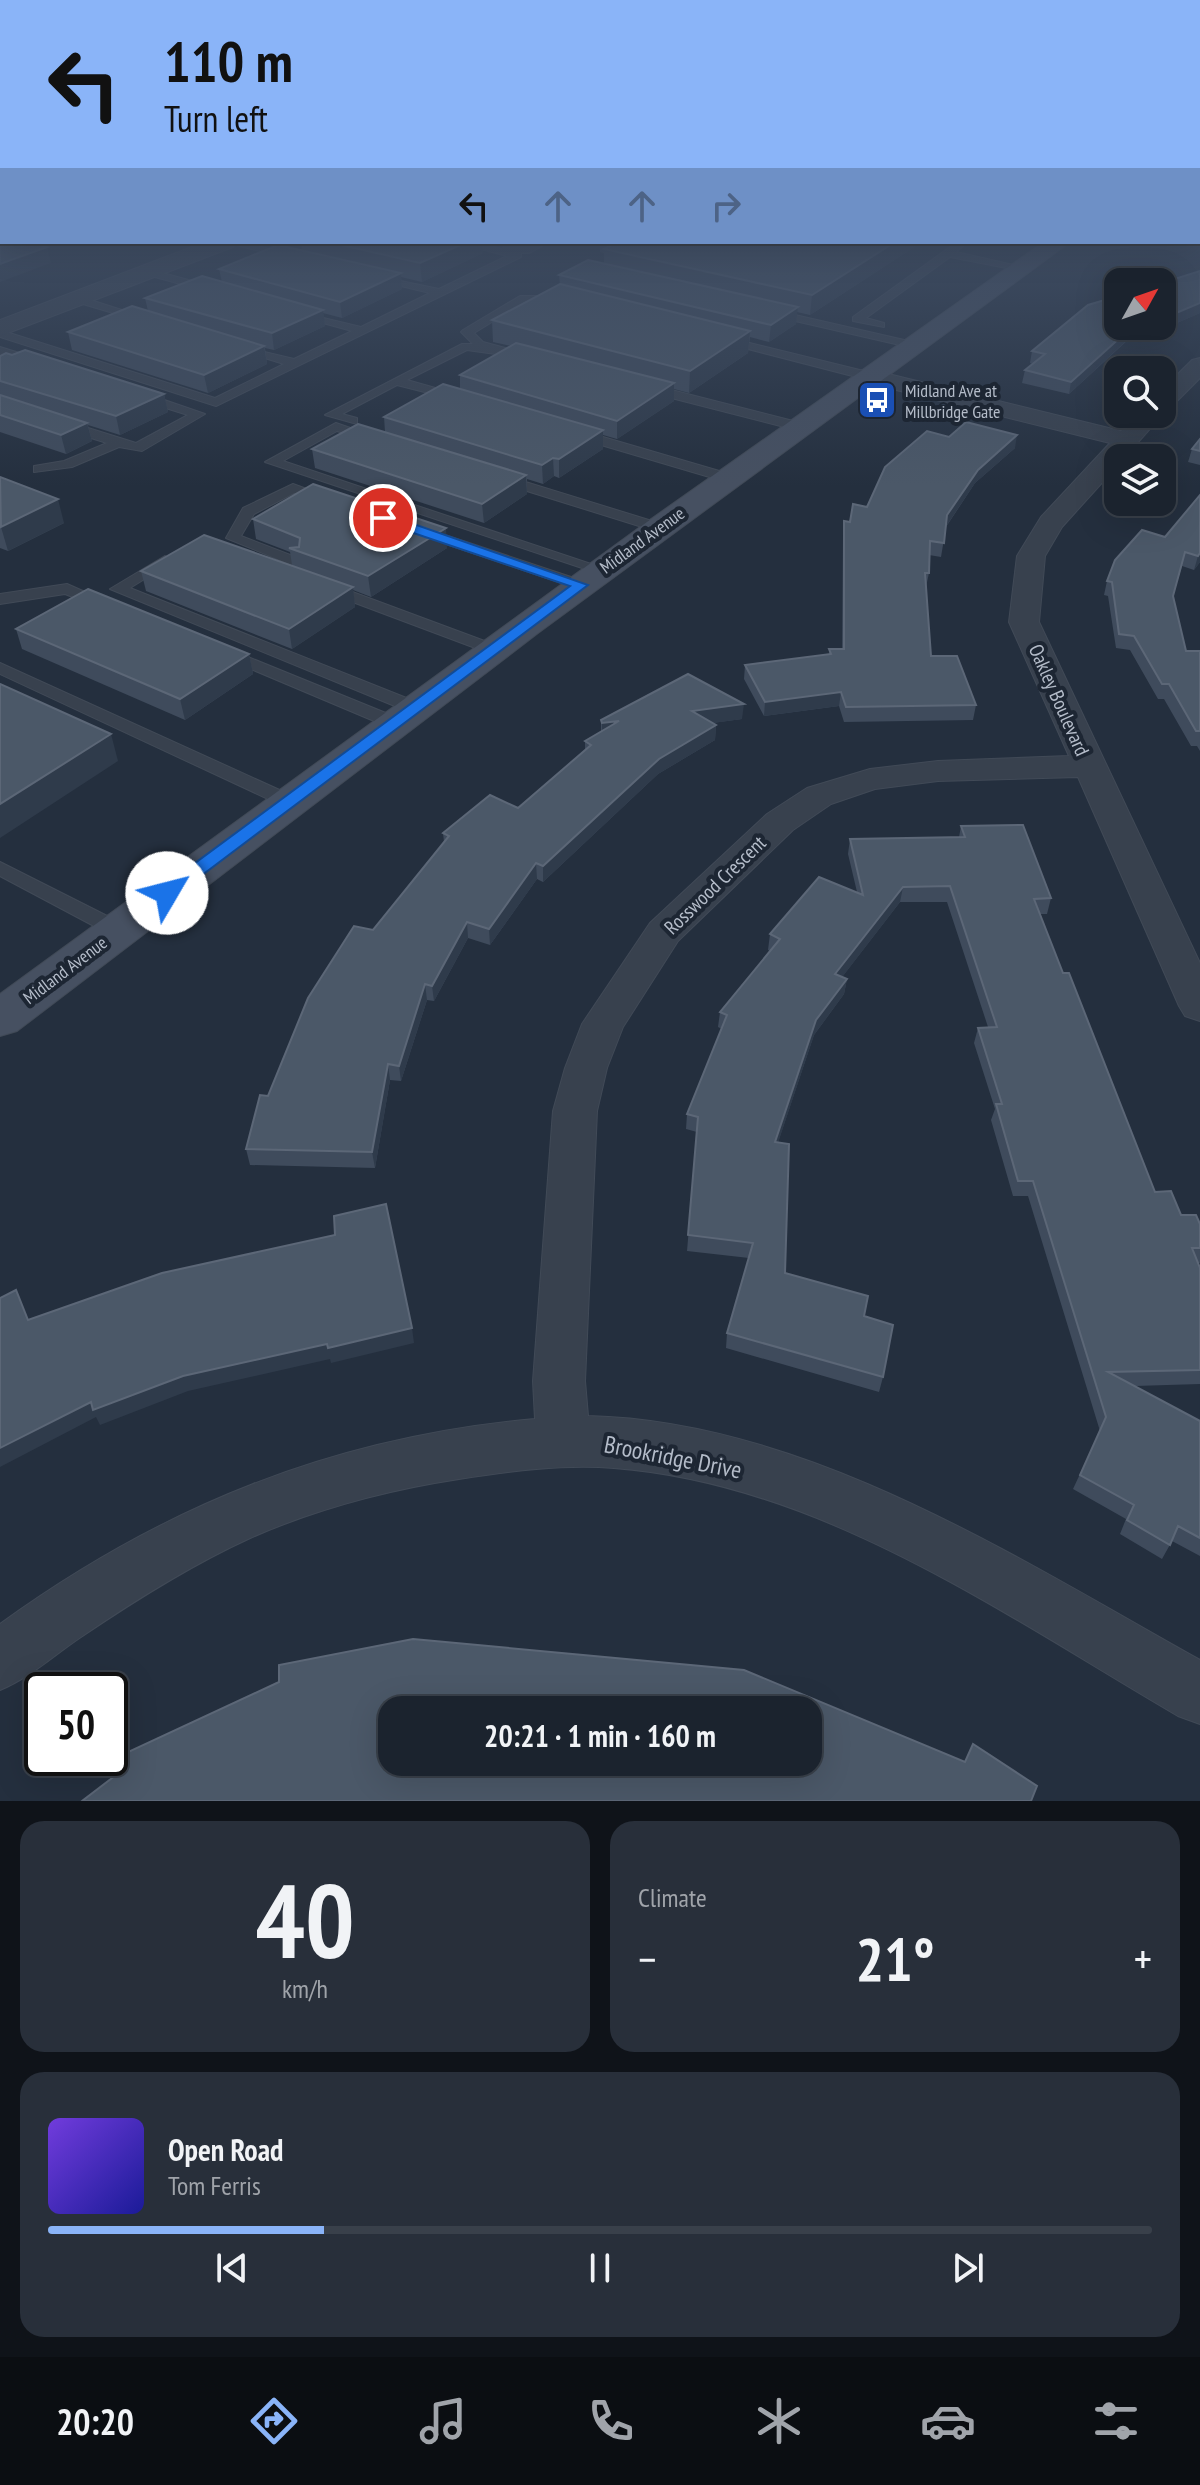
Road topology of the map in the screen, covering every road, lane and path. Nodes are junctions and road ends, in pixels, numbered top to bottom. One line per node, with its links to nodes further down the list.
1 (38, 318): 11 (street)
2 (140, 318): 9 (lane)
3 (317, 318): 10 (lane)
4 (391, 318): 10 (lane)
5 (490, 318): 20 (lane)
6 (804, 318): 13 (lane)
7 (858, 318): 13 (lane)
8 (950, 318): 13 (main road, Midland Avenue)
9 (150, 321)
10 (364, 331): 16 (lane)
11 (6, 334): 15 (lane); 16 (lane)
12 (708, 335): 19 (lane)
13 (919, 340): 19 (main road, Midland Avenue)
14 (224, 343): 16 (lane)
15 (0, 349): 18 (lane)
16 (297, 364)
17 (1200, 365): 22 (street)
18 (57, 369)
19 (868, 376): 28 (main road, Midland Avenue); 29 (street)
20 (396, 381): 24 (lane); 39 (lane)
21 (632, 386): 28 (lane)
22 (1176, 389)
23 (128, 392): 30 (lane)
24 (471, 403)
25 (44, 418): 30 (lane)
26 (1138, 428): 29 (street, Oakley Boulevard)
27 (561, 429): 33 (lane)
28 (797, 429): 33 (main road, Midland Avenue)
29 (1126, 440): 46 (street, Oakley Boulevard)
30 (117, 443): 32 (lane)
31 (490, 468): 36 (lane)
32 (39, 469)
33 (728, 478): 36 (main road, Midland Avenue)
34 (338, 503): 42 (lane)
35 (413, 528): 39 (lane)
36 (660, 528): 39 (main road, Midland Avenue)
37 (185, 549): 45 (lane)
38 (227, 551): 42 (lane)
39 (591, 577): 42 (main road, Midland Avenue)
40 (0, 599): 41 (lane)
41 (125, 613)
42 (499, 644): 45 (main road, Midland Avenue)
43 (212, 647): 45 (lane)
44 (0, 668): 47 (lane)
45 (402, 715): 47 (main road, Midland Avenue)
46 (1089, 766): 50 (street, Oakley Boulevard); 52 (street, Rosswood Crescent)
47 (288, 801): 49 (main road, Midland Avenue)
48 (1, 869): 49 (lane)
49 (118, 930): 51 (main road, Midland Avenue)
50 (1200, 1006)
51 (0, 1019)
52 (563, 1441): 53 (street, Brookridge Drive); 54 (street, Brookridge Drive)
53 (0, 1660)
54 (1200, 1694)

